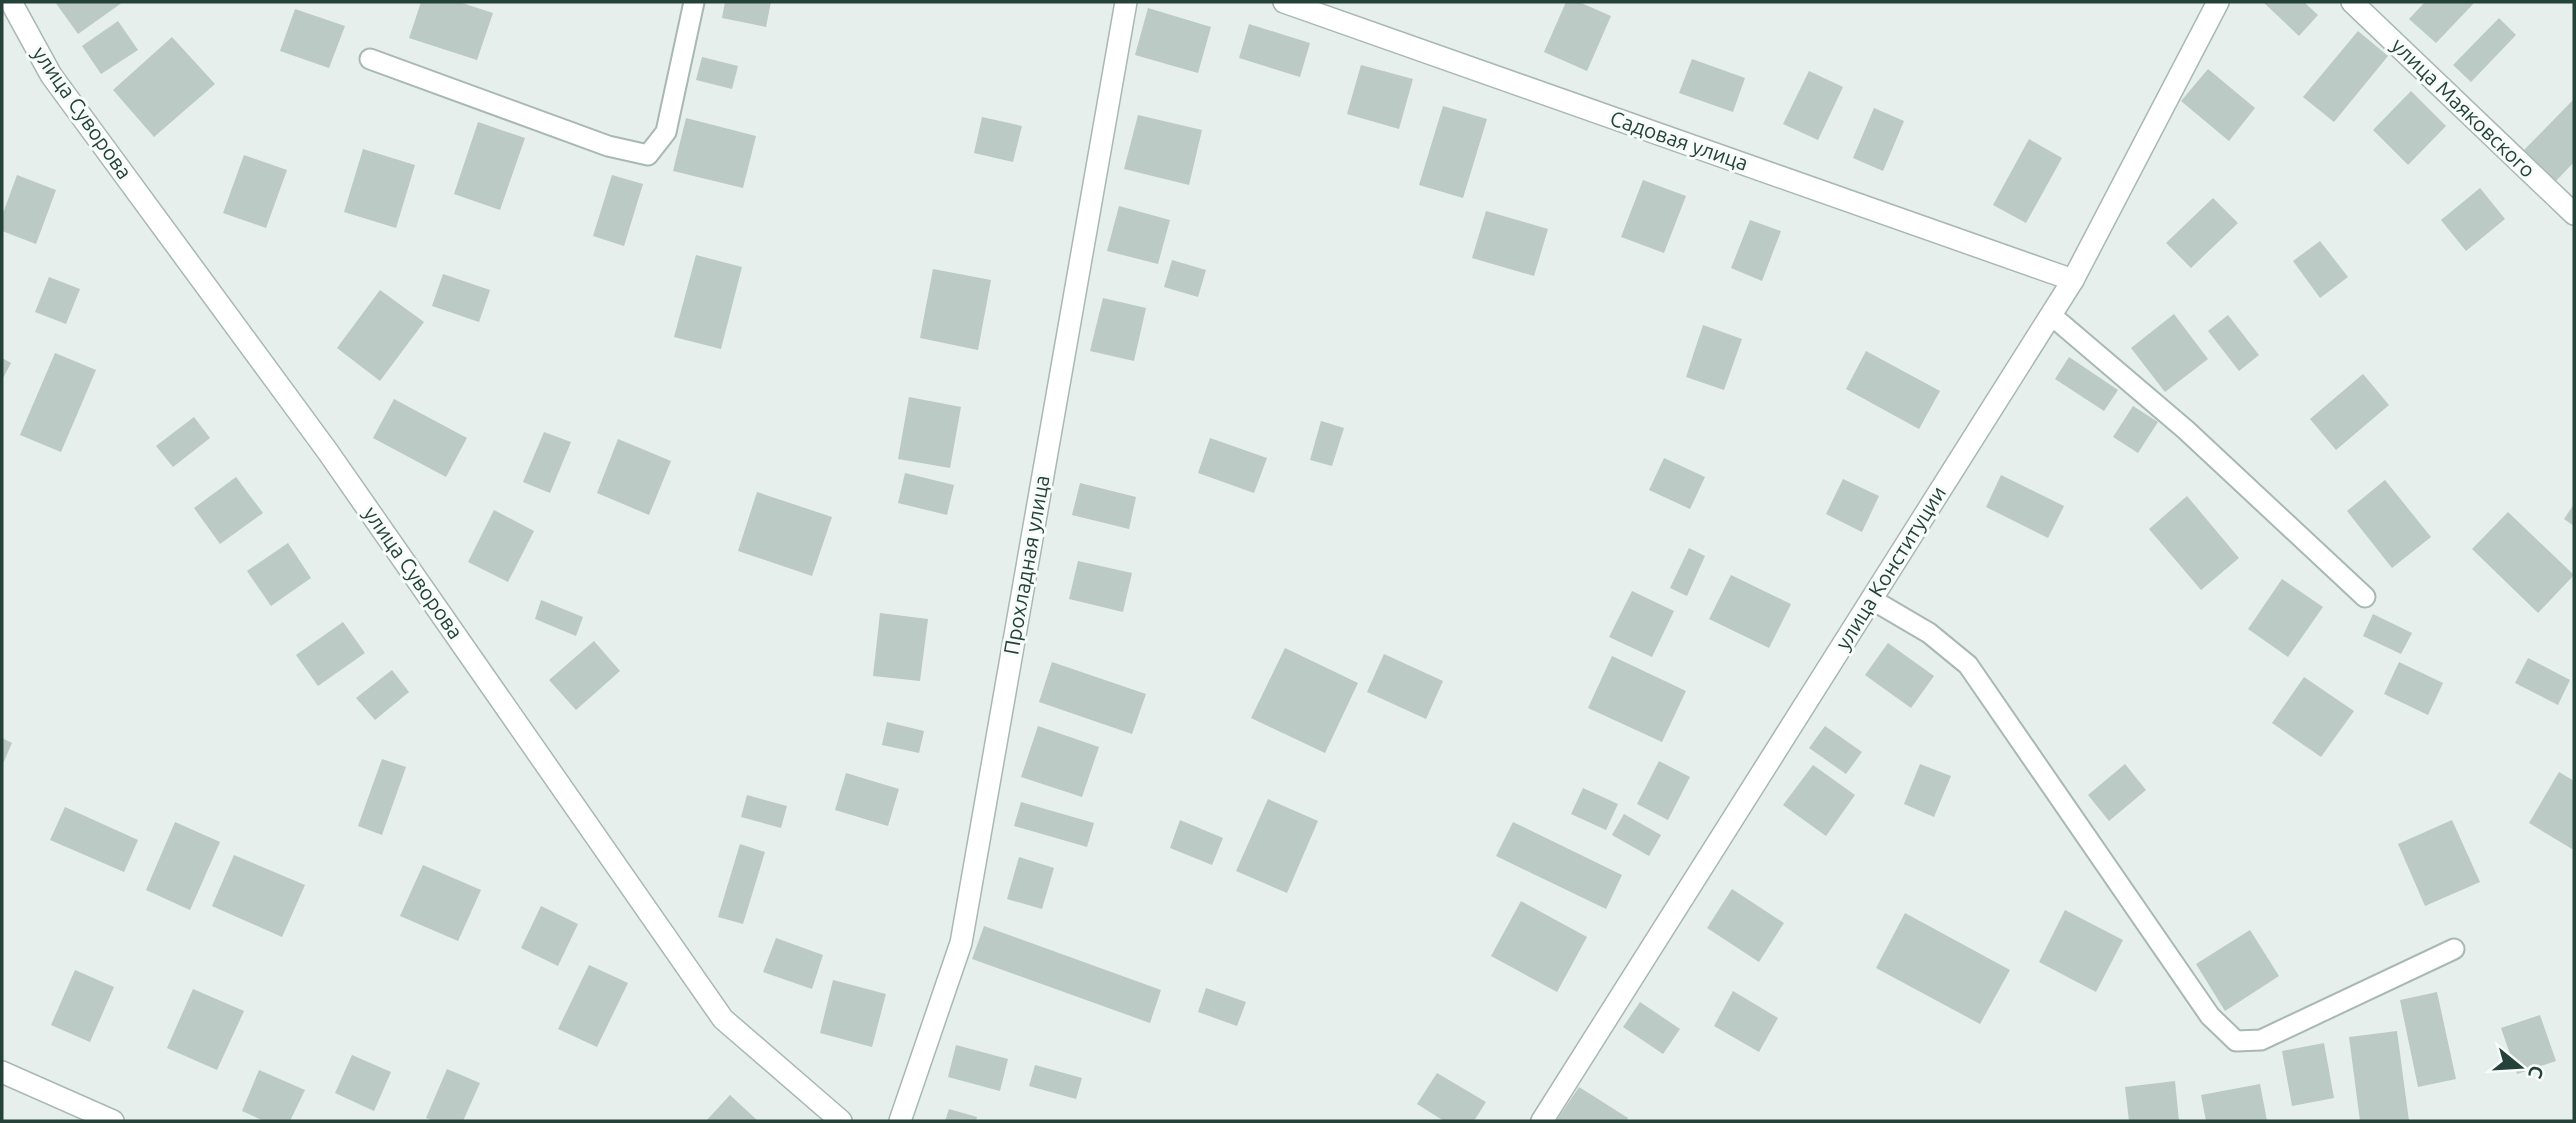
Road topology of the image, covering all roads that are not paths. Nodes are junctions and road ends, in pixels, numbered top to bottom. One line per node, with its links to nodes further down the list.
1 (11, 2): 16 (street, улица Суворова)
2 (694, 2): 7 (lane)
3 (1126, 2): 17 (street, Прохладная улица)
4 (1284, 2): 9 (street, Садовая улица)
5 (2218, 2): 9 (street, улица Конституции)
6 (2352, 2): 8 (street, улица Маяковского)
7 (370, 59)
8 (2574, 214)
9 (2073, 280): 10 (street, улица Конституции)
10 (2051, 315): 11 (lane); 12 (street, улица Конституции)
11 (2365, 597)
12 (1871, 599): 13 (lane); 18 (street, улица Конституции)
13 (2454, 949)
14 (2, 1072): 15 (street)
15 (113, 1121)
16 (841, 1121)
17 (900, 1121)
18 (1542, 1121)

